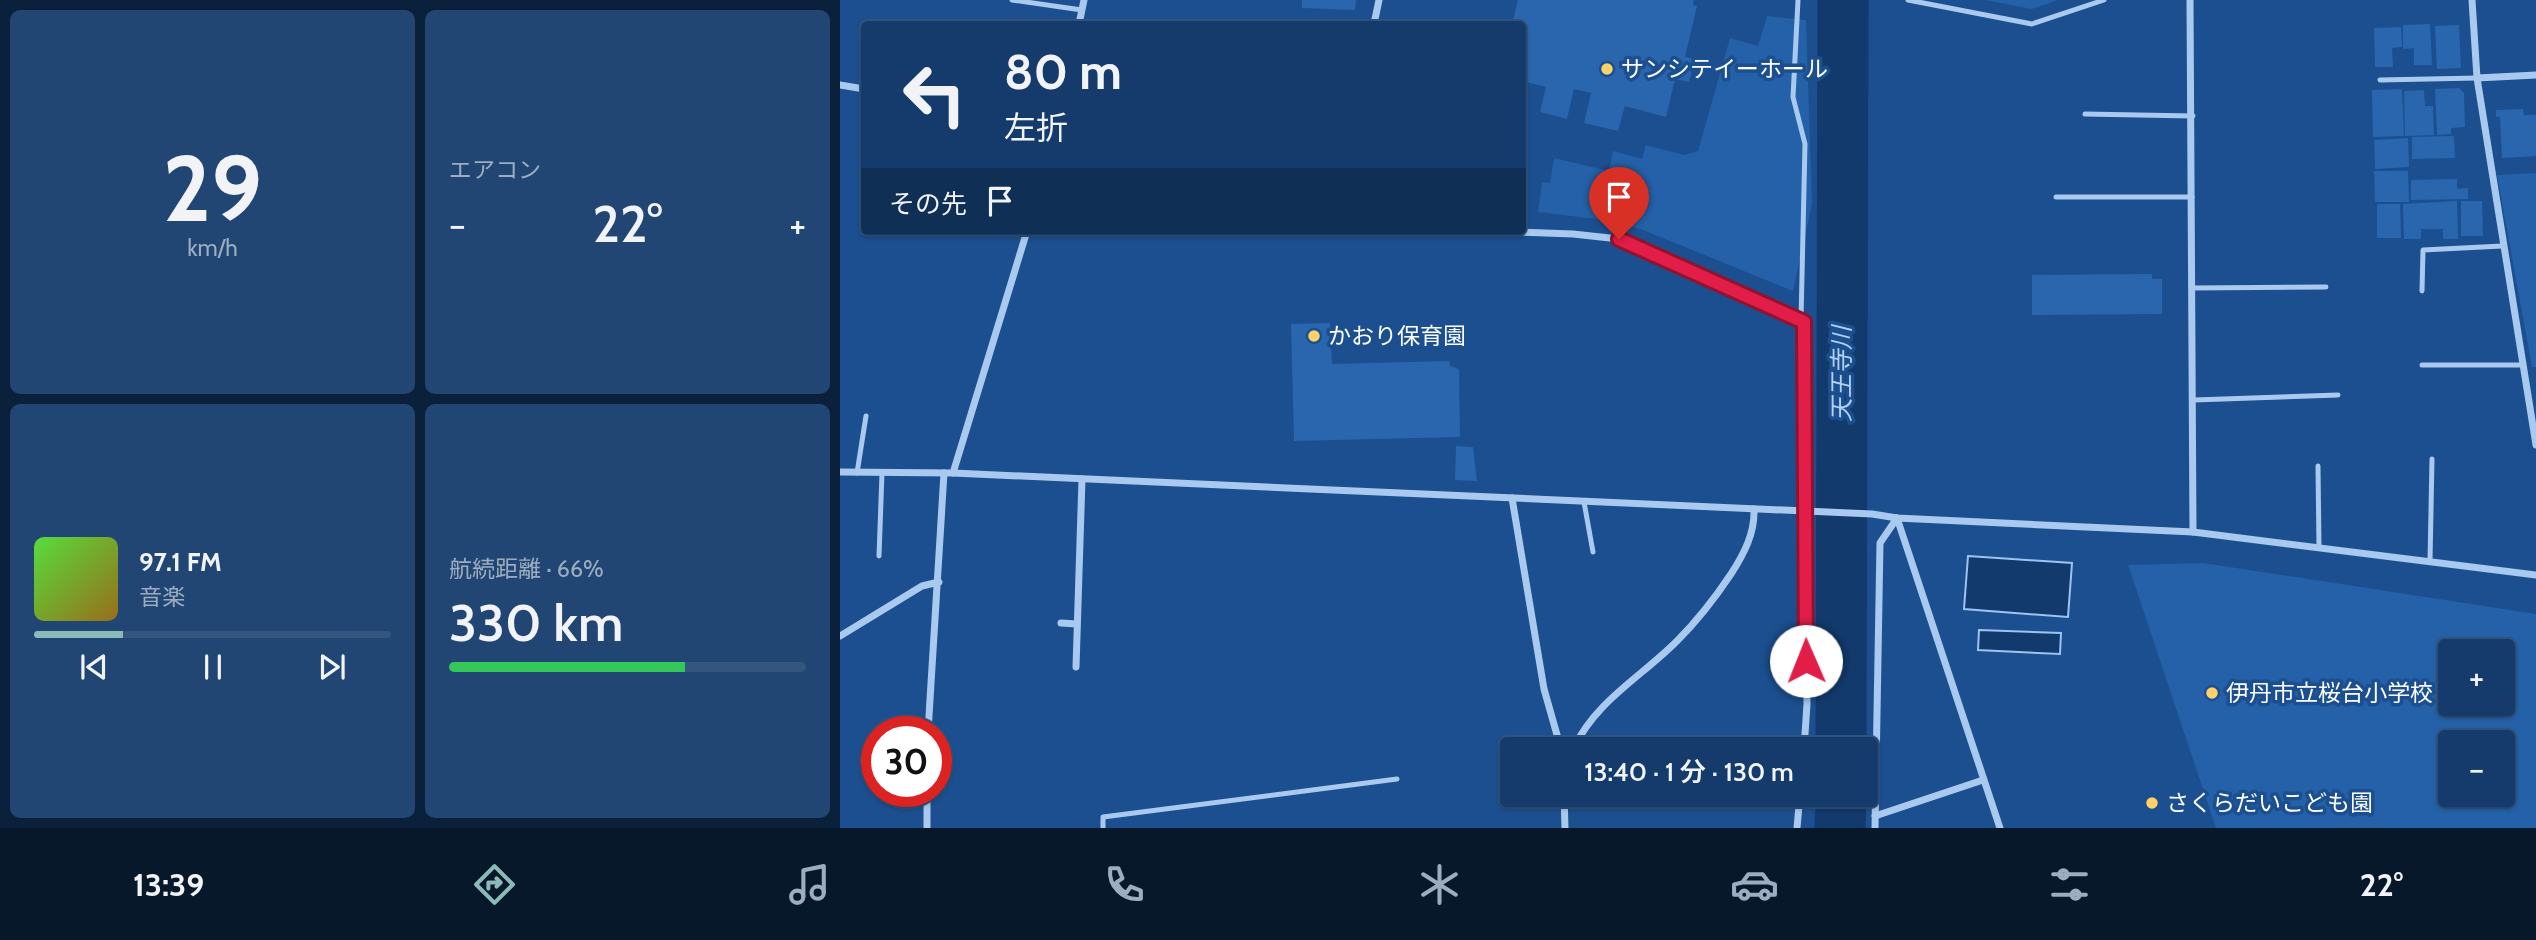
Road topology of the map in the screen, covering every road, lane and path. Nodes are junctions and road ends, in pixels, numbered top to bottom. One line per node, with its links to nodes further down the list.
1 (1012, 0): 9 (lane)
2 (1084, 0): 9 (street)
3 (1379, 0): 11 (street)
4 (1798, 0): 27 (lane)
5 (1908, 0): 6 (lane)
6 (2104, 0)
7 (2190, 0): 18 (street)
8 (2472, 0): 13 (street)
9 (1082, 10): 10 (street)
10 (1080, 21)
11 (1375, 21)
12 (2536, 75): 13 (street)
13 (2476, 78): 14 (lane); 23 (street)
14 (2380, 80)
15 (840, 85): 16 (street)
16 (861, 88)
17 (2085, 114): 18 (lane)
18 (2193, 116): 20 (street)
19 (2056, 197): 20 (lane)
20 (2192, 197): 25 (street)
21 (1526, 232): 27 (street)
22 (1026, 235): 40 (street)
23 (2502, 246): 26 (lane); 29 (street)
24 (2326, 287): 25 (lane)
25 (2193, 288): 31 (street)
26 (2422, 291)
27 (1801, 320): 45 (street)
28 (2422, 365): 29 (lane)
29 (2522, 365): 33 (street)
30 (2338, 396): 31 (lane)
31 (2194, 400): 47 (street)
32 (866, 416): 37 (lane)
33 (2536, 445)
34 (2432, 459): 51 (lane)
35 (2318, 466): 48 (lane)
36 (840, 472): 37 (street)
37 (857, 473): 38 (street)
38 (881, 473): 39 (street); 50 (lane)
39 (944, 473): 40 (street); 53 (street)
40 (953, 473): 41 (street)
41 (1082, 479): 42 (street); 55 (street)
42 (1512, 498): 43 (street); 59 (street)
43 (1584, 502): 44 (street); 49 (lane)
44 (1754, 509): 45 (street); 60 (street)
45 (1805, 512): 46 (street); 61 (street)
46 (1897, 518): 47 (street); 63 (street); 67 (street)
47 (2193, 532): 48 (street)
48 (2319, 548): 51 (street)
49 (1593, 552)
50 (879, 556)
51 (2430, 561): 52 (street)
52 (2536, 575)
53 (939, 582): 56 (street); 58 (street)
54 (1061, 623): 55 (street)
55 (1077, 624): 57 (street)
56 (840, 636)
57 (1076, 667)
58 (929, 716)
59 (1558, 737)
60 (1579, 737)
61 (1805, 737)
62 (1397, 779): 69 (lane)
63 (1983, 780): 67 (street); 73 (street)
64 (927, 807): 68 (street)
65 (1564, 807): 70 (street)
66 (1799, 807): 71 (street)
67 (1875, 816): 72 (street)
68 (927, 828)
69 (1103, 828)
70 (1565, 828)
71 (1797, 828)
72 (1875, 828)
73 (2000, 828)

